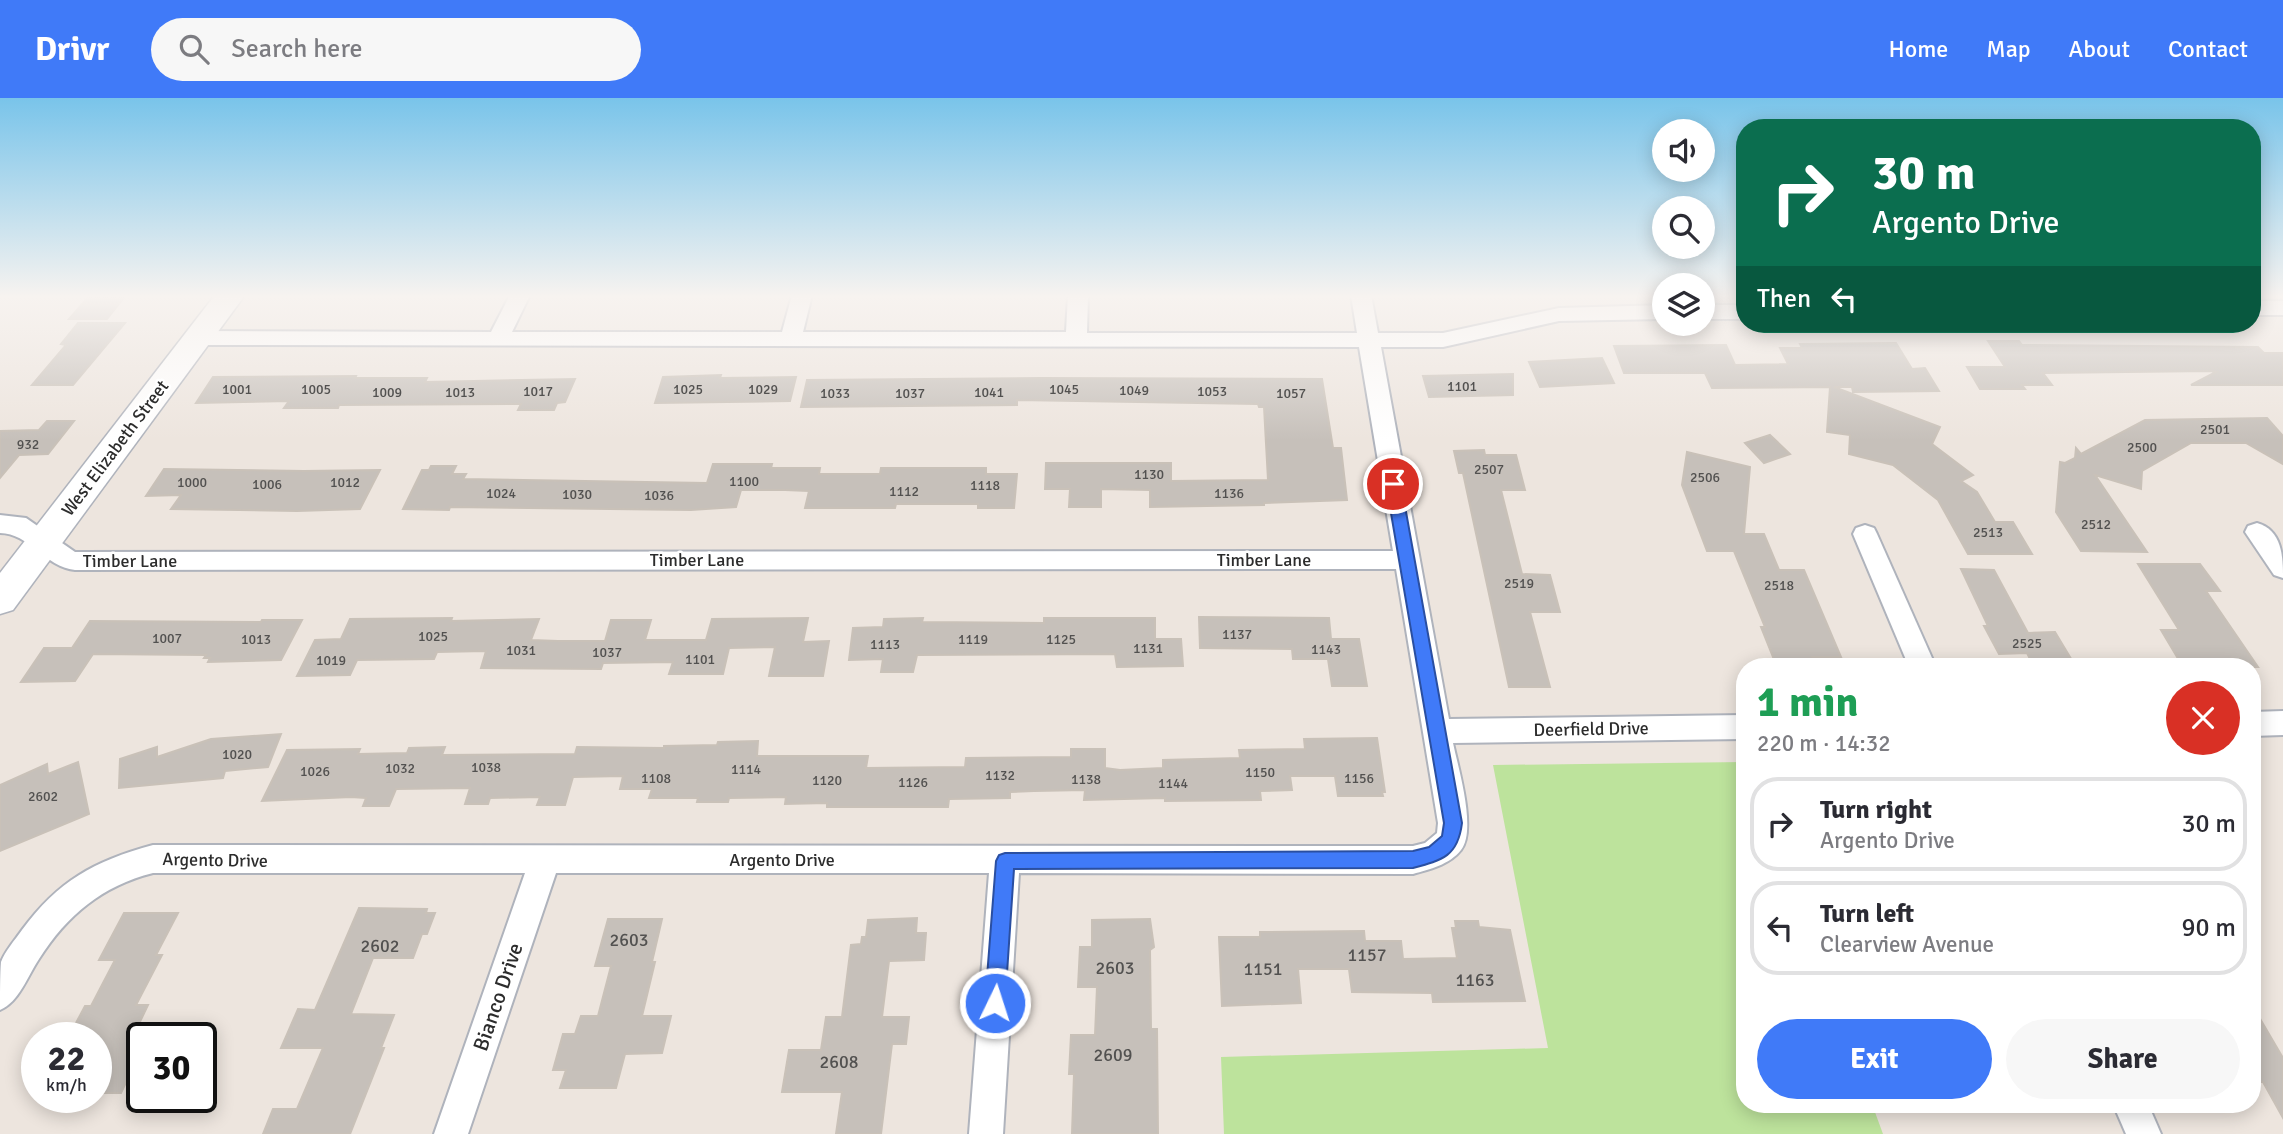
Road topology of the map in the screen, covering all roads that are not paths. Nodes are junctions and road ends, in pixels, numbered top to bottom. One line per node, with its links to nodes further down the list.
1 (194, 343): 6 (main road, West Elizabeth Street)
2 (1370, 343): 7 (street)
3 (0, 524): 6 (street, Timber Lane)
4 (2257, 532): 8 (street)
5 (1864, 534): 10 (street)
6 (43, 542): 7 (street, Timber Lane); 9 (main road, West Elizabeth Street)
7 (1406, 560): 14 (street)
8 (2283, 568)
9 (0, 600)
10 (1919, 658)
11 (2261, 723): 12 (street)
12 (2283, 723)
13 (1736, 727): 14 (street, Deerfield Drive)
14 (1437, 731): 16 (street, Argento Drive)
15 (545, 860): 16 (street, Argento Drive); 17 (street, Argento Drive); 19 (street, Bianco Drive)
16 (1005, 861): 20 (street)
17 (0, 993)
18 (2134, 1113): 21 (street)
19 (452, 1134)
20 (986, 1134)
21 (2144, 1134)

